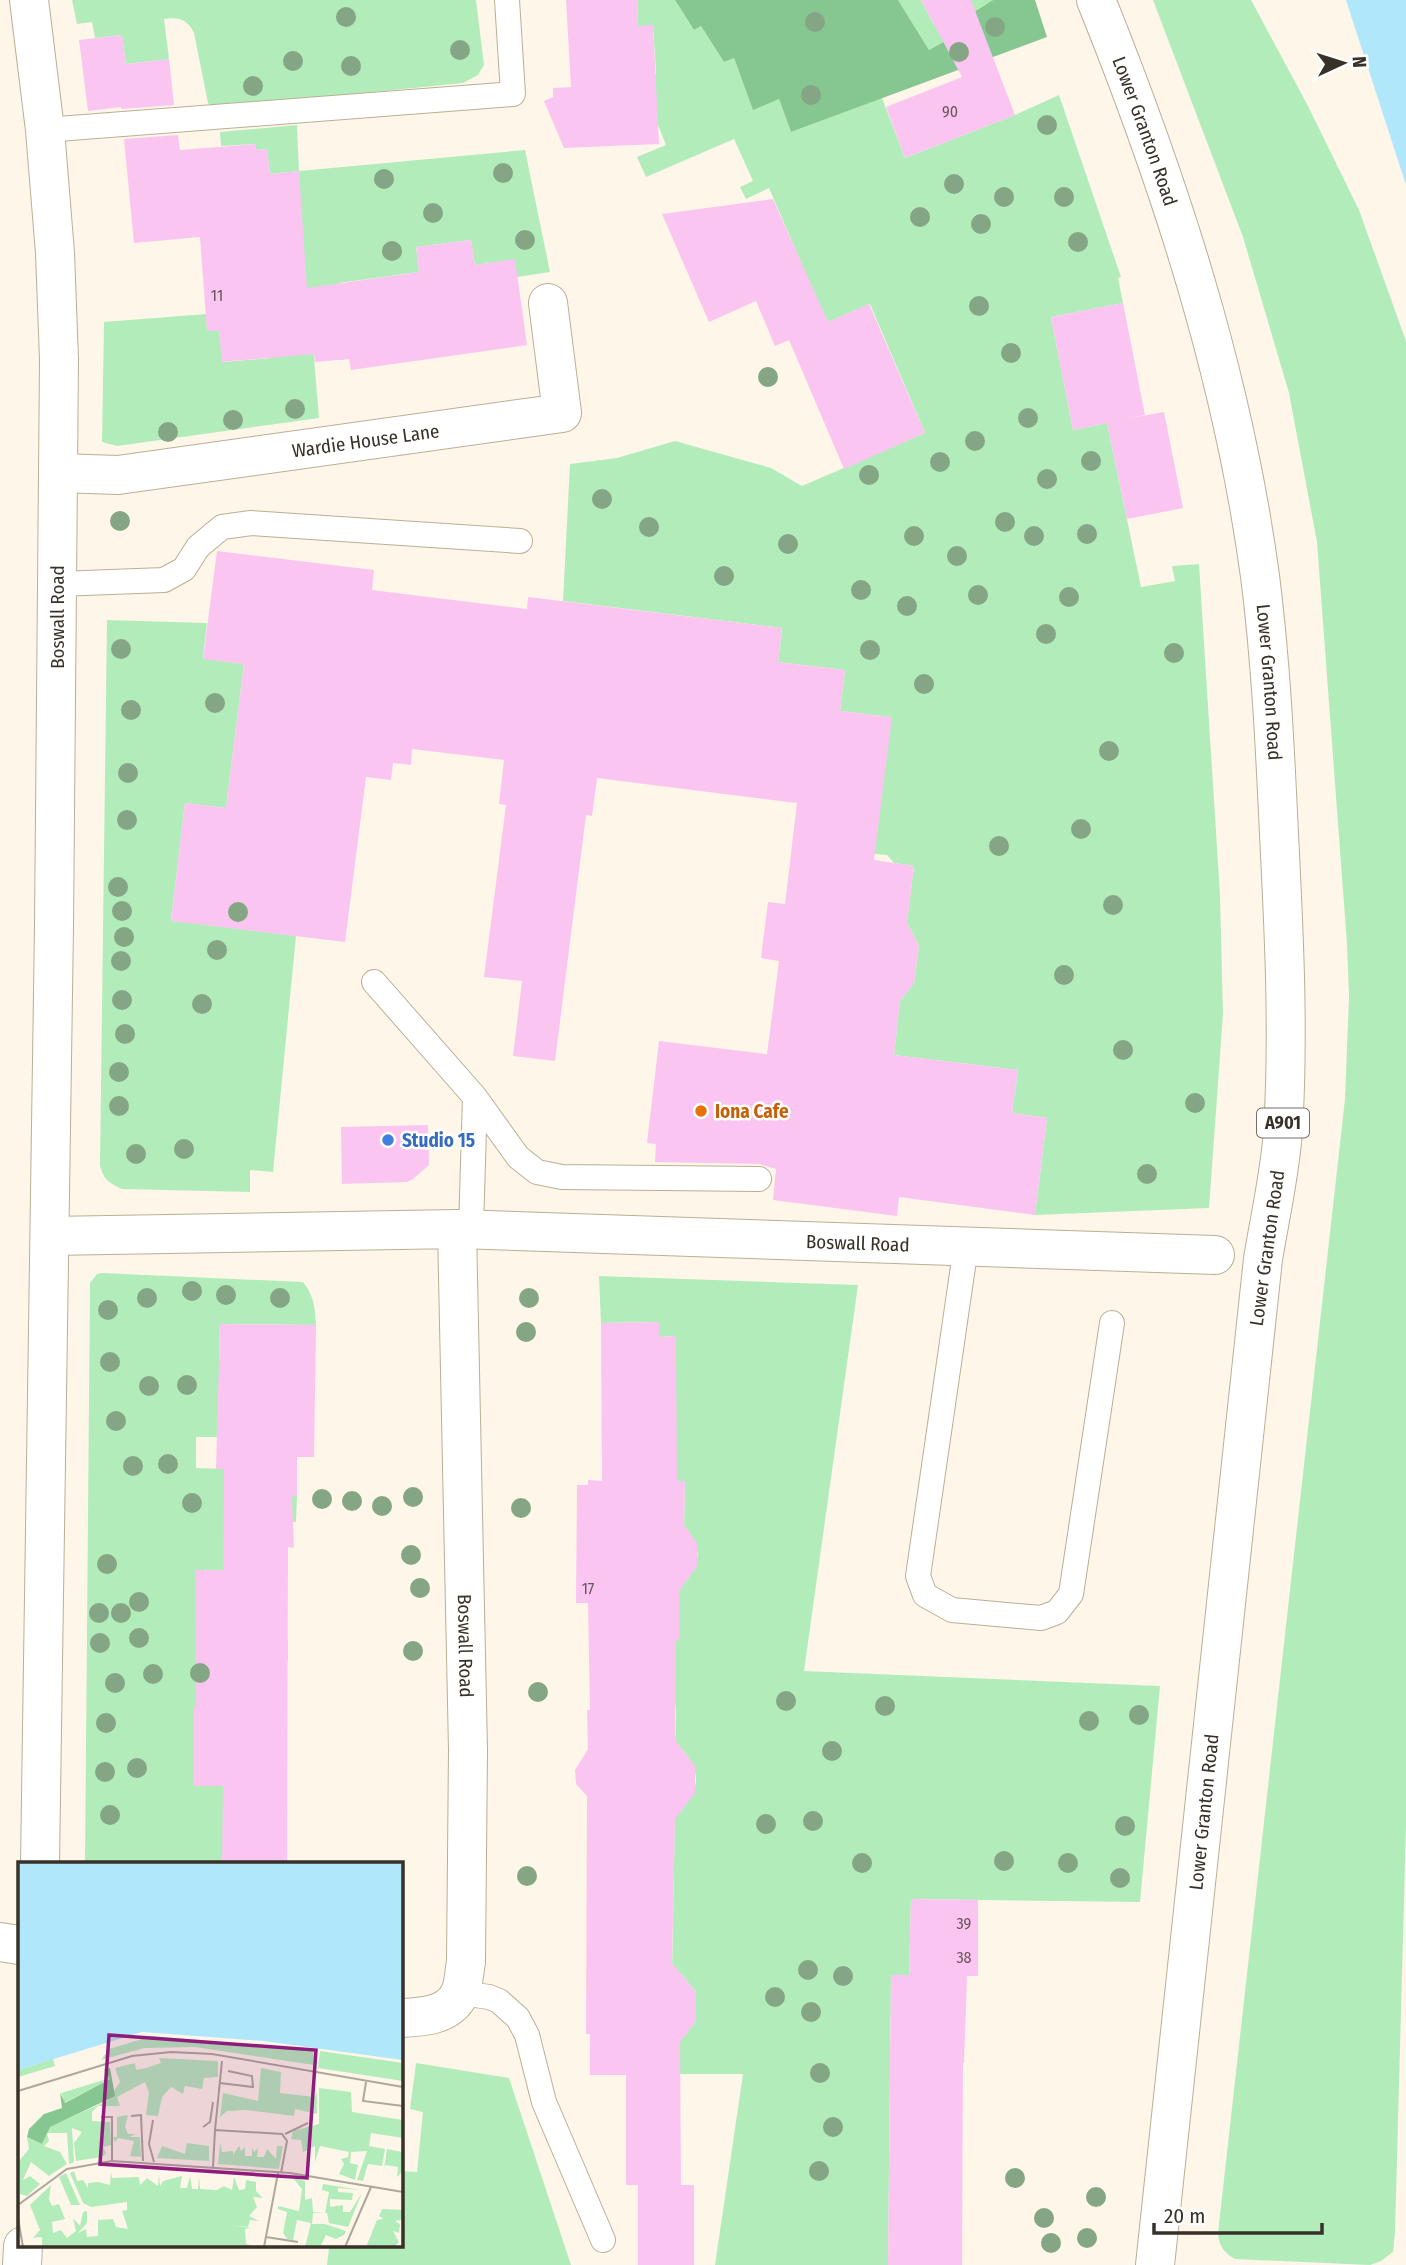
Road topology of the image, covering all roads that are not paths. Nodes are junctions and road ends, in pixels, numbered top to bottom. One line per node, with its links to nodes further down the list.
1 (29, 0): 4 (street, Boswall Road)
2 (507, 0): 4 (lane)
3 (1096, 0): 23 (street, Lower Granton Road / A901)
4 (45, 130): 6 (street, Boswall Road)
5 (548, 303): 6 (street, Wardie House Lane)
6 (58, 473): 8 (street, Boswall Road)
7 (520, 541): 8 (lane)
8 (58, 584): 13 (street, Boswall Road)
9 (374, 982): 10 (lane)
10 (475, 1097): 11 (lane); 12 (lane)
11 (759, 1179)
12 (464, 1229): 13 (street, Boswall Road); 14 (street, Boswall Road); 20 (street, Boswall Road)
13 (50, 1236): 17 (street, Boswall Road)
14 (966, 1246): 15 (street, Boswall Road); 16 (lane)
15 (1215, 1255)
16 (1112, 1323)
17 (40, 1862)
18 (0, 1942): 19 (street)
19 (18, 1945)
20 (461, 1993): 21 (street); 22 (lane)
21 (402, 2018)
22 (603, 2240)
23 (1155, 2265)

